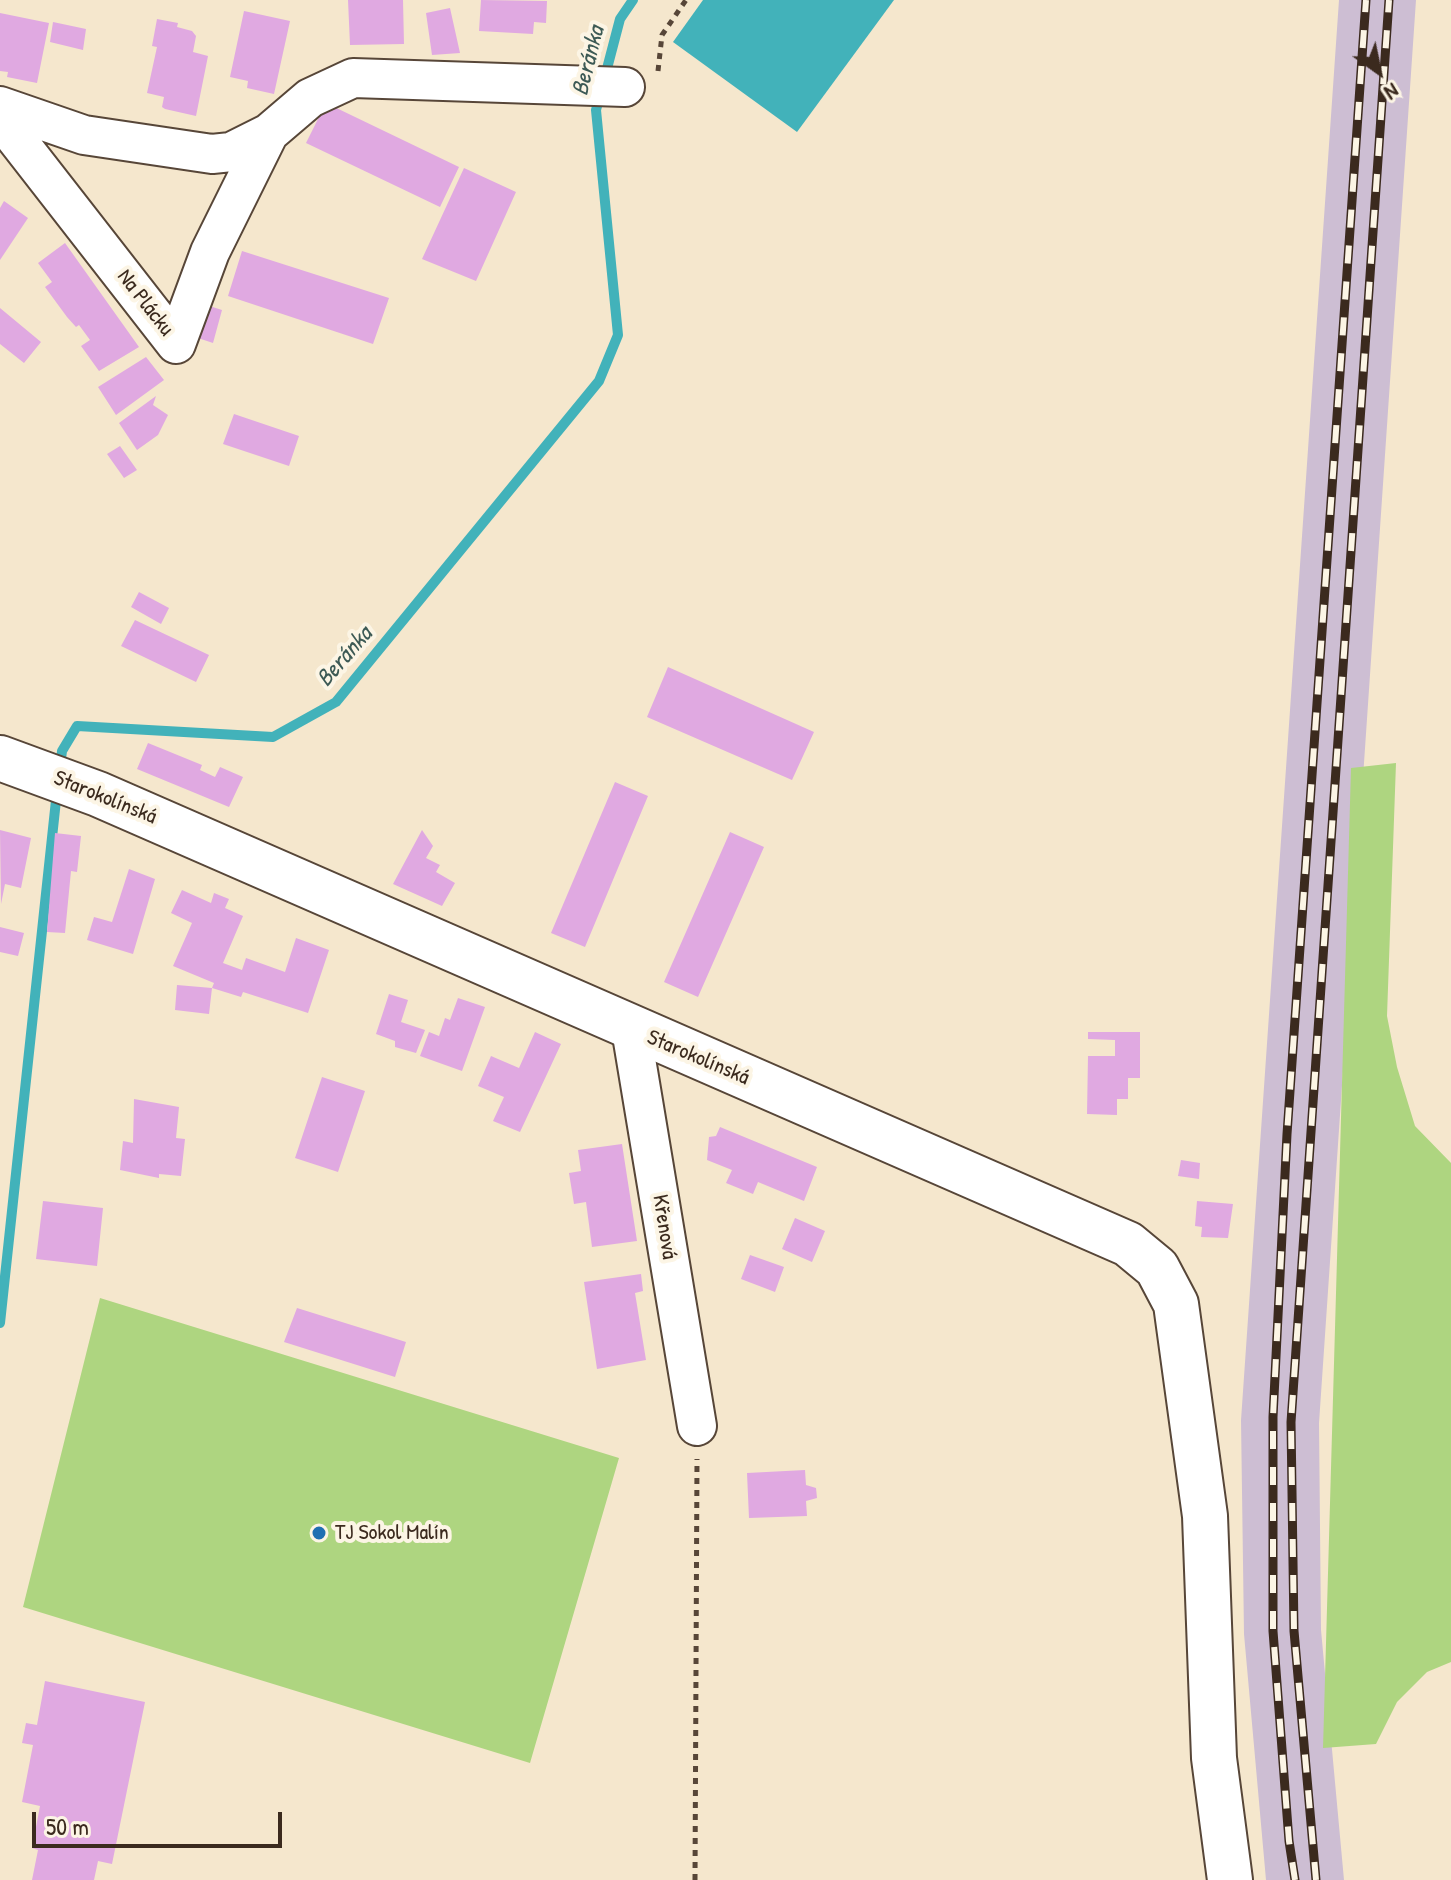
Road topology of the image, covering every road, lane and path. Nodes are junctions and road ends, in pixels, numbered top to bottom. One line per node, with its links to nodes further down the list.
1 (686, 0): 2 (path)
2 (641, 84): 5 (street, Na Plácku)
3 (0, 106): 5 (street, Na Plácku)
4 (0, 118): 5 (street, Na Plácku)
5 (269, 133)
6 (18, 765): 7 (street, Starokolínská)
7 (631, 1029): 8 (street, Křenová); 10 (street, Starokolínská)
8 (697, 1426): 9 (path)
9 (695, 1880)
10 (1230, 1880)

